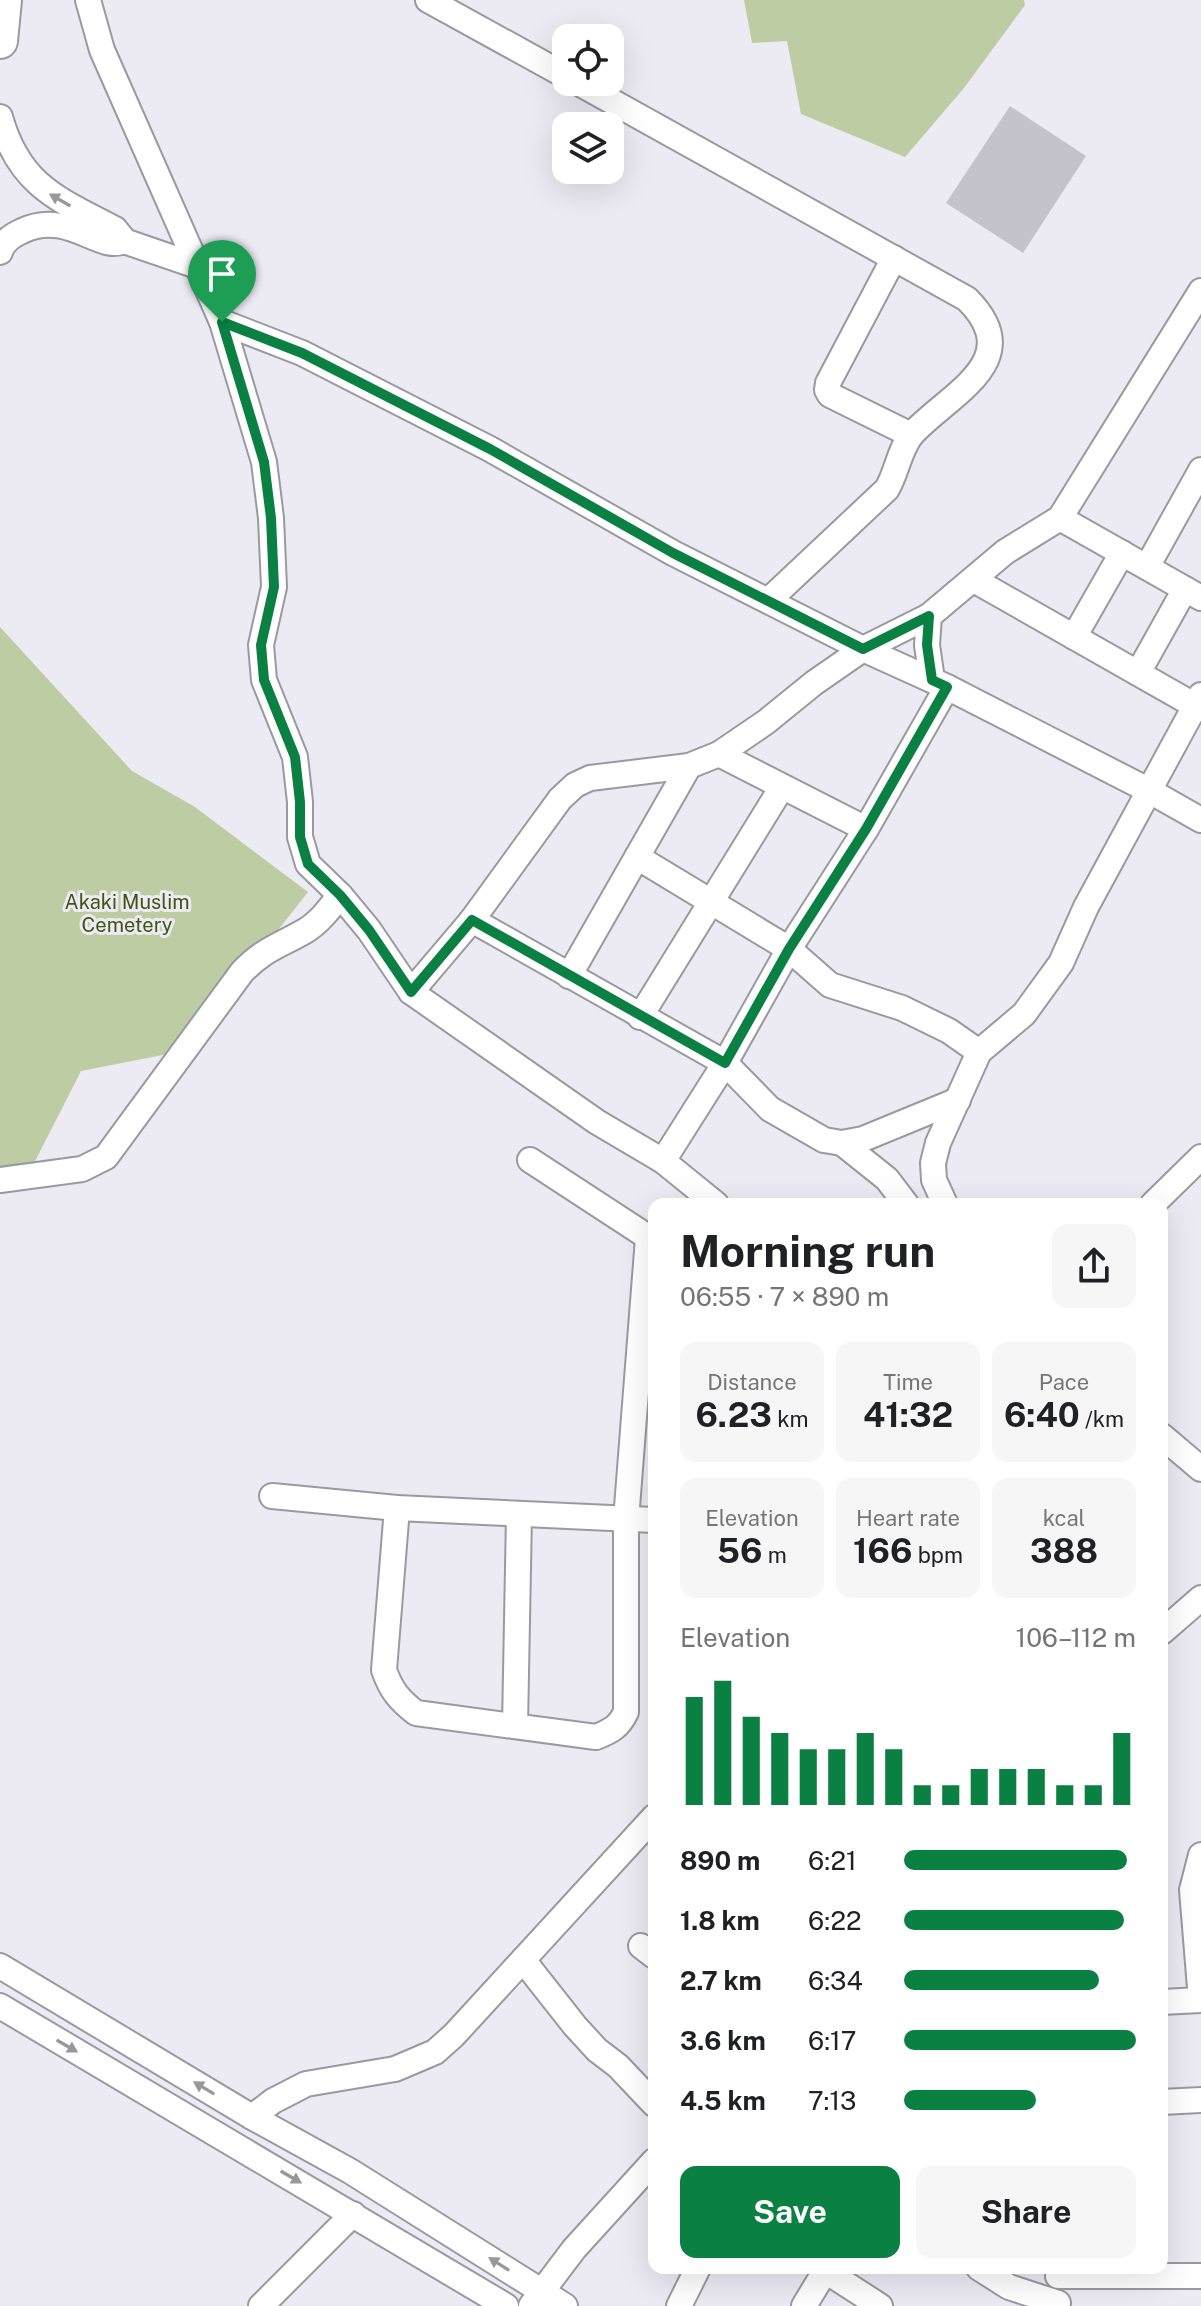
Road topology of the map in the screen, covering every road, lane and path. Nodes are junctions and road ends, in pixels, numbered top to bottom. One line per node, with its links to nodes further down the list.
1 (4, 0): 4 (highway)
2 (88, 0): 11 (street)
3 (428, 0): 5 (street)
4 (0, 41)
5 (552, 68)
6 (602, 96): 10 (street)
7 (0, 117): 8 (street, one-way to 7)
8 (124, 241): 9 (street); 11 (street)
9 (0, 252)
10 (894, 258): 15 (street); 15 (street)
11 (197, 266): 14 (street)
12 (1201, 291): 13 (street)
13 (1194, 318): 18 (street)
14 (222, 322): 23 (street); 37 (street)
15 (911, 435): 23 (street)
16 (1201, 470): 17 (street)
17 (1193, 505): 20 (street)
18 (1060, 518): 19 (street); 21 (street)
19 (1122, 553): 20 (street); 25 (street)
20 (1147, 567): 22 (street)
21 (974, 580): 24 (street); 25 (street)
22 (1193, 593): 27 (street)
23 (769, 600): 26 (street)
24 (929, 616): 26 (street); 28 (street)
25 (1074, 637): 27 (street)
26 (863, 649): 28 (street); 30 (street)
27 (1138, 673): 29 (street)
28 (940, 684): 33 (street); 35 (street)
29 (1199, 703): 33 (street)
30 (719, 754): 31 (street); 32 (street)
31 (689, 766): 36 (street); 39 (street)
32 (782, 787): 35 (street); 38 (street)
33 (1148, 790): 34 (street); 44 (street)
34 (1201, 820)
35 (866, 829): 40 (street)
36 (637, 857): 38 (street); 41 (street)
37 (340, 895): 42 (street); 51 (street)
38 (711, 902): 40 (street); 43 (street)
39 (472, 920): 41 (street); 42 (street)
40 (789, 949): 44 (street); 45 (street)
41 (569, 976): 43 (street)
42 (411, 992): 50 (street)
43 (640, 1017): 45 (street)
44 (979, 1052): 46 (street)
45 (725, 1063): 47 (street); 50 (street)
46 (958, 1100): 47 (street); 54 (street)
47 (842, 1143): 53 (street)
48 (1201, 1157): 55 (street)
49 (530, 1160): 56 (street)
50 (663, 1161): 52 (street)
51 (0, 1180)
52 (709, 1198)
53 (901, 1198)
54 (942, 1198)
55 (1159, 1198)
56 (648, 1238)
57 (648, 1274): 63 (street)
58 (1168, 1441): 59 (street)
59 (1201, 1469)
60 (272, 1496): 61 (street)
61 (397, 1508): 62 (street); 67 (street)
62 (519, 1515): 63 (street); 67 (street)
63 (626, 1520): 64 (street); 67 (street)
64 (648, 1520)
65 (1199, 1597): 66 (street)
66 (1168, 1621)
67 (515, 1726)
68 (648, 1824): 70 (street)
69 (1201, 1855): 72 (street)
70 (523, 1960): 74 (street); 77 (street)
71 (0, 1966): 77 (street, one-way to 71)
72 (1168, 2002)
73 (0, 2006): 79 (street, one-way to 79)
74 (648, 2098)
75 (1201, 2100): 76 (street)
76 (1168, 2102)
77 (252, 2117): 87 (street, one-way to 77)
78 (648, 2168): 87 (street)
79 (353, 2214): 88 (street); 90 (street)
80 (695, 2274): 92 (street)
81 (821, 2274): 93 (street)
82 (832, 2274): 94 (street)
83 (988, 2274): 89 (street)
84 (1058, 2274): 89 (street)
85 (1130, 2274): 86 (street)
86 (1201, 2276)
87 (537, 2299): 91 (street)
88 (271, 2303)
89 (1058, 2304)
90 (506, 2306)
91 (565, 2306)
92 (679, 2306)
93 (804, 2306)
94 (880, 2306)

